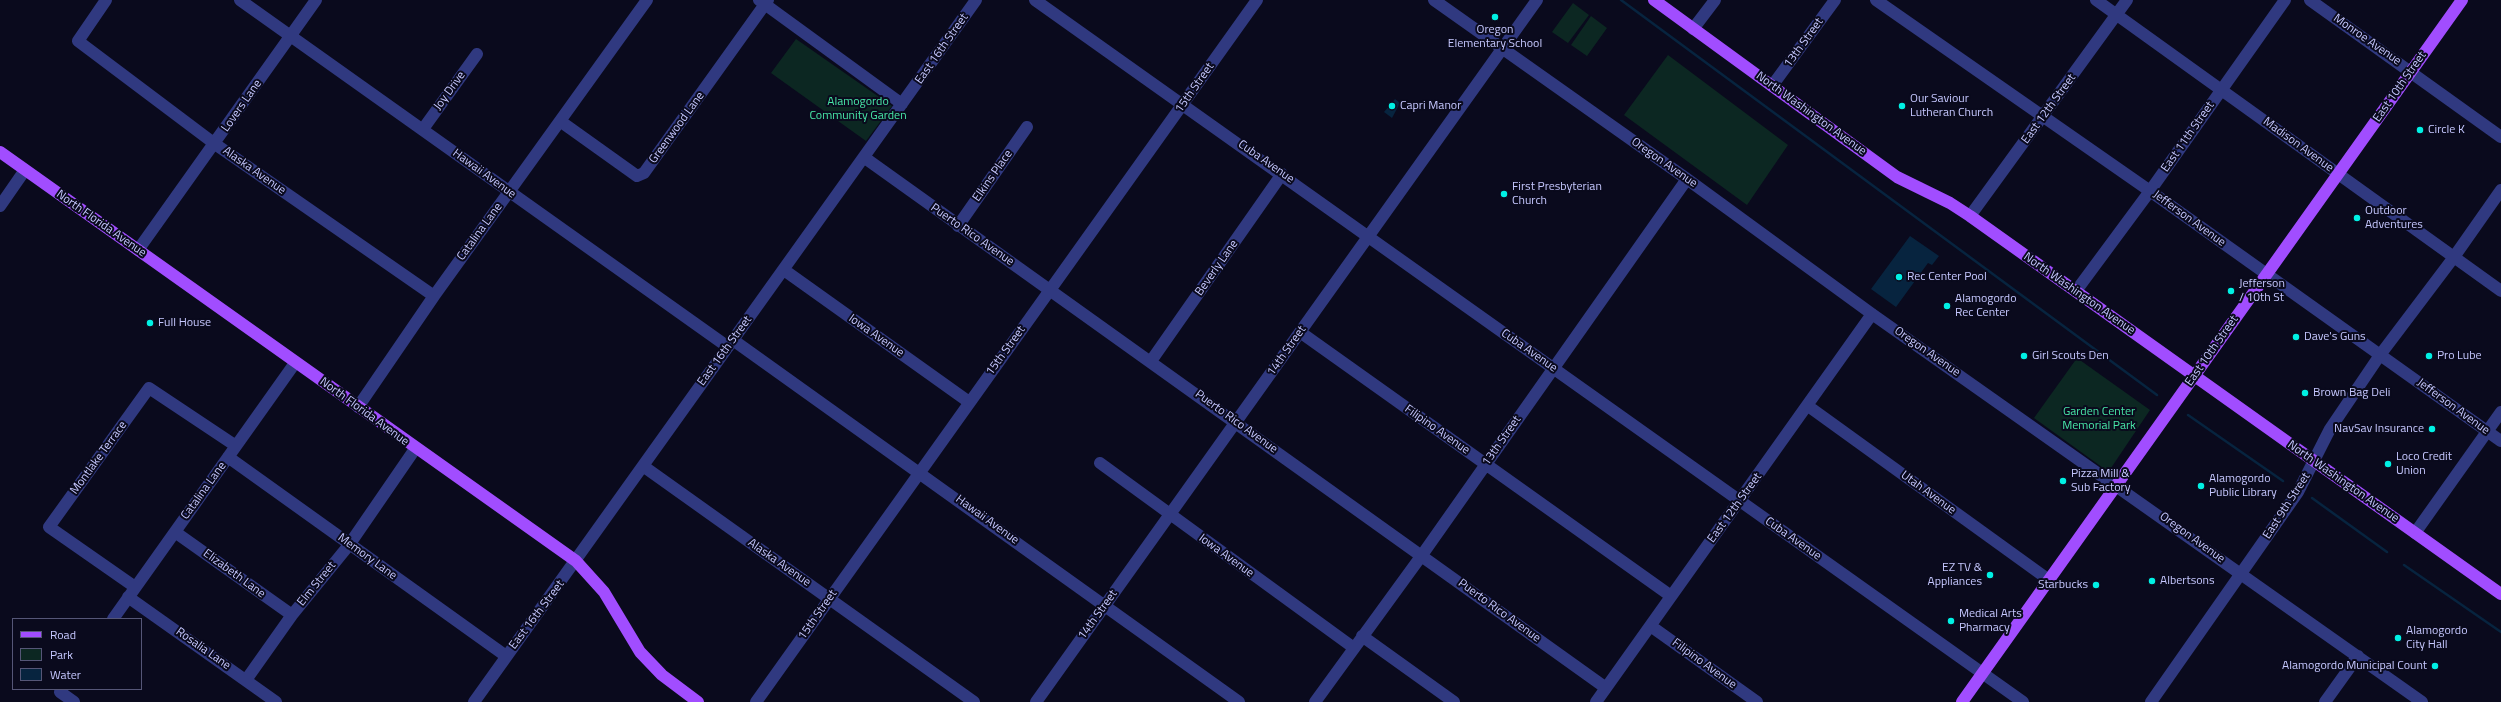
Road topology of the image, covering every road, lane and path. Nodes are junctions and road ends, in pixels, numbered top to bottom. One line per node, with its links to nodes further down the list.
1 (106, 0): 35 (street, Alaska Avenue)
2 (240, 0): 22 (street, Hawaii Avenue)
3 (316, 0): 22 (street, Lovers Lane)
4 (647, 0): 31 (street, Catalina Lane)
5 (976, 0): 28 (street, East 16th Street)
6 (1035, 0): 29 (street, Cuba Avenue)
7 (1434, 0): 23 (street, Oregon Avenue)
8 (1537, 0): 23 (street, 14th Street)
9 (1654, 0): 21 (main road, North Washington Avenue)
10 (1714, 0): 21 (street)
11 (1835, 0): 26 (street, 13th Street)
12 (1876, 0): 30 (street, Jefferson Avenue)
13 (2096, 0): 20 (street, Madison Avenue)
14 (2127, 0): 20 (street, East 12th Street)
15 (2285, 0): 27 (street, East 11th Street)
16 (2310, 0): 25 (street, Monroe Avenue)
17 (2462, 0): 25 (main road, East 10th Street)
18 (764, 1): 28 (street); 31 (street, Greenwood Lane)
19 (1251, 2): 29 (street, 15th Street)
20 (2116, 15): 27 (street, Madison Avenue); 30 (street, East 12th Street)
21 (1693, 29): 26 (main road, North Washington Avenue)
22 (291, 36): 33 (street, Hawaii Avenue); 35 (street, Lovers Lane)
23 (1503, 49): 41 (street, Oregon Avenue); 48 (street, 14th Street)
24 (477, 54): 33 (street, Joy Drive)
25 (2411, 72): 34 (street, Monroe Avenue); 40 (main road, East 10th Street)
26 (1772, 86): 46 (main road, North Washington Avenue)
27 (2221, 90): 40 (street, Madison Avenue); 43 (street, East 11th Street)
28 (902, 104): 37 (street, East 16th Street)
29 (1183, 104): 39 (street, Cuba Avenue); 53 (street, 15th Street)
30 (2043, 117): 43 (street, Jefferson Avenue); 46 (street, East 12th Street)
31 (560, 122): 44 (street, Catalina Lane)
32 (1027, 127): 47 (street, Elkins Place)
33 (423, 129): 44 (street, Hawaii Avenue)
34 (2501, 137)
35 (215, 144): 49 (street, Lovers Lane); 56 (street, Alaska Avenue)
36 (0, 152): 38 (main road, North Florida Avenue)
37 (865, 158): 47 (street, Puerto Rico Avenue); 51 (street, East 16th Street)
38 (25, 170): 45 (street); 49 (main road, North Florida Avenue)
39 (1282, 174): 48 (street, Cuba Avenue); 61 (street, Beverly Lane)
40 (2338, 174): 50 (street, Madison Avenue); 52 (main road, East 10th Street)
41 (1687, 179): 57 (street, Oregon Avenue); 63 (street, 13th Street)
42 (2501, 190): 50 (street, East 9th Street)
43 (2150, 191): 52 (street, Jefferson Avenue); 54 (street, East 11th Street)
44 (508, 192): 56 (street, Catalina Lane); 59 (street, Hawaii Avenue)
45 (0, 206)
46 (1970, 216): 54 (main road, North Washington Avenue)
47 (958, 226): 53 (street, Puerto Rico Avenue)
48 (1369, 237): 58 (street, 14th Street); 63 (street, Cuba Avenue)
49 (138, 250): 62 (main road, North Florida Avenue)
50 (2454, 257): 55 (street, Madison Avenue); 60 (street, East 9th Street)
51 (784, 270): 59 (street, East 16th Street); 65 (street, Iowa Avenue)
52 (2266, 274): 60 (street, Jefferson Avenue); 64 (main road, East 10th Street)
53 (1050, 291): 61 (street, Puerto Rico Avenue); 65 (street, 15th Street)
54 (2076, 291): 64 (main road, North Washington Avenue)
55 (2501, 291)
56 (434, 296): 67 (street, Catalina Lane)
57 (1872, 314): 66 (street, East 12th Street); 80 (street, Oregon Avenue)
58 (1300, 332): 69 (street, 14th Street); 77 (street, Filipino Avenue)
59 (731, 344): 78 (street, East 16th Street); 79 (street, Hawaii Avenue)
60 (2380, 355): 70 (street, Jefferson Avenue); 75 (street, East 9th Street)
61 (1151, 361): 69 (street, Puerto Rico Avenue)
62 (295, 363): 67 (main road, North Florida Avenue); 72 (street, Catalina Lane)
63 (1554, 368): 77 (street, 13th Street); 81 (street, Cuba Avenue)
64 (2194, 375): 75 (main road, North Washington Avenue); 80 (main road, East 10th Street)
65 (969, 402): 79 (street, 15th Street)
66 (1808, 406): 81 (street, East 12th Street); 89 (street, Utah Avenue)
67 (358, 407): 73 (main road, North Florida Avenue)
68 (2501, 412): 70 (street)
69 (1236, 423): 82 (street, 14th Street); 86 (street, Puerto Rico Avenue)
70 (2487, 432): 71 (street, Jefferson Avenue); 84 (street)
71 (2501, 442)
72 (236, 446): 74 (street, Catalina Lane); 90 (street, Montlake Terrace)
73 (415, 449): 85 (street, Elm Street); 87 (main road, North Florida Avenue)
74 (228, 457): 83 (street, Catalina Lane); 85 (street, Memory Lane)
75 (2315, 462): 84 (main road, North Washington Avenue); 88 (street, East 9th Street)
76 (1100, 463): 82 (street, Iowa Avenue)
77 (1486, 465): 86 (street, 13th Street); 92 (street, Filipino Avenue)
78 (643, 466): 87 (street, East 16th Street); 93 (street, Alaska Avenue)
79 (920, 472): 93 (street, 15th Street); 94 (street, Hawaii Avenue)
80 (2117, 484): 88 (street, Oregon Avenue); 89 (main road, East 10th Street)
81 (1739, 502): 92 (street, East 12th Street); 102 (street, Cuba Avenue)
82 (1169, 515): 94 (street, 14th Street); 99 (street, Iowa Avenue)
83 (175, 532): 90 (street, Catalina Lane); 95 (street, Elizabeth Lane)
84 (2415, 533): 91 (main road, North Washington Avenue)
85 (349, 545): 95 (street, Elm Street); 100 (street, Memory Lane)
86 (1422, 555): 98 (street, 13th Street); 104 (street, Puerto Rico Avenue)
87 (576, 561): 100 (street, East 16th Street); 109 (main road, North Florida Avenue)
88 (2242, 574): 101 (street, Oregon Avenue); 120 (street, East 9th Street)
89 (2049, 580): 102 (main road, East 10th Street)
90 (132, 592): 96 (street, Catalina Lane); 103 (street, Rosalia Lane)
91 (2501, 594)
92 (1671, 596): 97 (street, East 12th Street)
93 (829, 599): 110 (street, 15th Street); 111 (street, Alaska Avenue)
94 (1105, 605): 112 (street, 14th Street); 113 (street, Hawaii Avenue)
95 (292, 616): 103 (street, Elm Street)
96 (113, 618)
97 (1652, 627): 104 (street, East 12th Street); 117 (street, Filipino Avenue)
98 (1362, 636): 99 (street, 13th Street); 115 (street)
99 (1354, 648): 114 (street, 13th Street)
100 (506, 656): 108 (street, East 16th Street)
101 (2358, 656): 121 (street); 122 (street, Oregon Avenue)
102 (1983, 672): 118 (main road, East 10th Street); 119 (street, Cuba Avenue)
103 (246, 680): 106 (street, Rosalia Lane)
104 (1606, 688): 116 (street, East 12th Street)
105 (59, 694): 107 (street)
106 (272, 701)
107 (74, 702)
108 (474, 702)
109 (698, 702)
110 (756, 702)
111 (974, 702)
112 (1036, 702)
113 (1239, 702)
114 (1315, 702)
115 (1454, 702)
116 (1596, 702)
117 (1757, 702)
118 (1962, 702)
119 (2023, 702)
120 (2151, 702)
121 (2325, 702)
122 (2422, 702)

